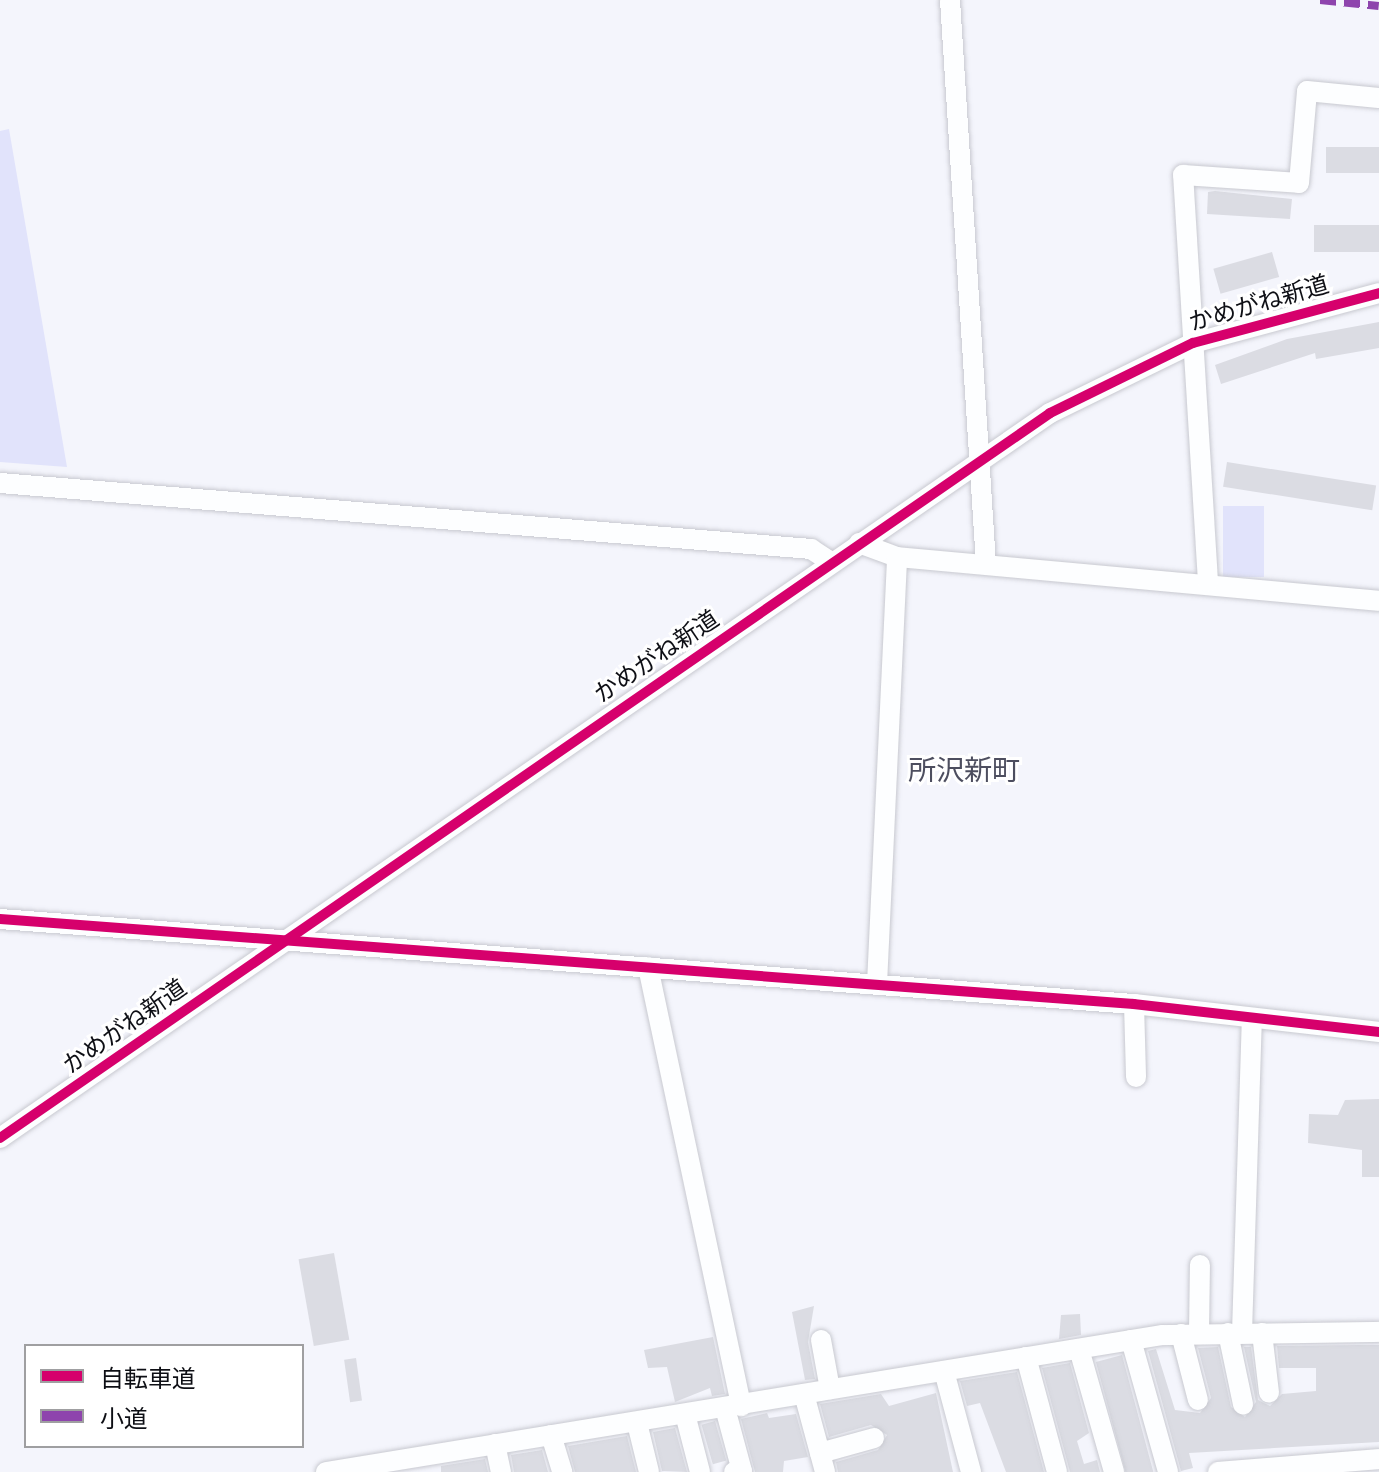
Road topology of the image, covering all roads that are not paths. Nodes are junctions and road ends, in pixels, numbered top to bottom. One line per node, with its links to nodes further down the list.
1 (950, 0): 5 (street)
2 (1379, 98): 4 (street)
3 (1379, 293): 4 (street, かめがね新道)
4 (1193, 343): 5 (street, かめがね新道); 11 (street)
5 (981, 458): 7 (street, かめがね新道); 10 (street)
6 (0, 483): 9 (street)
7 (859, 543): 8 (street); 9 (street, かめがね新道)
8 (897, 557): 10 (street); 16 (street)
9 (831, 562): 14 (street, かめがね新道)
10 (986, 564): 11 (street)
11 (1208, 582): 12 (street)
12 (1379, 601)
13 (0, 919): 14 (street)
14 (286, 939): 15 (street); 21 (street, かめがね新道)
15 (648, 967): 16 (street); 36 (street)
16 (877, 984): 17 (street)
17 (1134, 1004): 18 (street); 20 (street)
18 (1252, 1018): 19 (street); 24 (street)
19 (1379, 1032)
20 (1136, 1077)
21 (0, 1138)
22 (1200, 1265): 25 (street)
23 (1379, 1332): 24 (street)
24 (1244, 1333): 25 (street); 32 (street); 35 (street)
25 (1190, 1334): 27 (street); 34 (street)
26 (821, 1340): 31 (street)
27 (1131, 1340): 28 (street); 54 (street)
28 (1079, 1349): 29 (street); 53 (street)
29 (1026, 1357): 30 (street); 52 (street)
30 (944, 1371): 31 (street); 51 (street)
31 (830, 1389): 33 (street)
32 (1269, 1393)
33 (804, 1394): 36 (street); 43 (street)
34 (1198, 1400)
35 (1243, 1404)
36 (733, 1407): 37 (street); 50 (street)
37 (685, 1414): 38 (street); 49 (street)
38 (637, 1423): 39 (street); 48 (street)
39 (551, 1435): 41 (street); 47 (street)
40 (874, 1438): 43 (street)
41 (495, 1444): 44 (street); 46 (street)
42 (1379, 1459): 55 (street)
43 (822, 1462)
44 (383, 1468): 45 (street)
45 (326, 1472)
46 (501, 1472)
47 (562, 1472)
48 (649, 1472)
49 (700, 1472)
50 (734, 1472)
51 (971, 1472)
52 (1057, 1472)
53 (1114, 1472)
54 (1168, 1472)
55 (1218, 1472)

